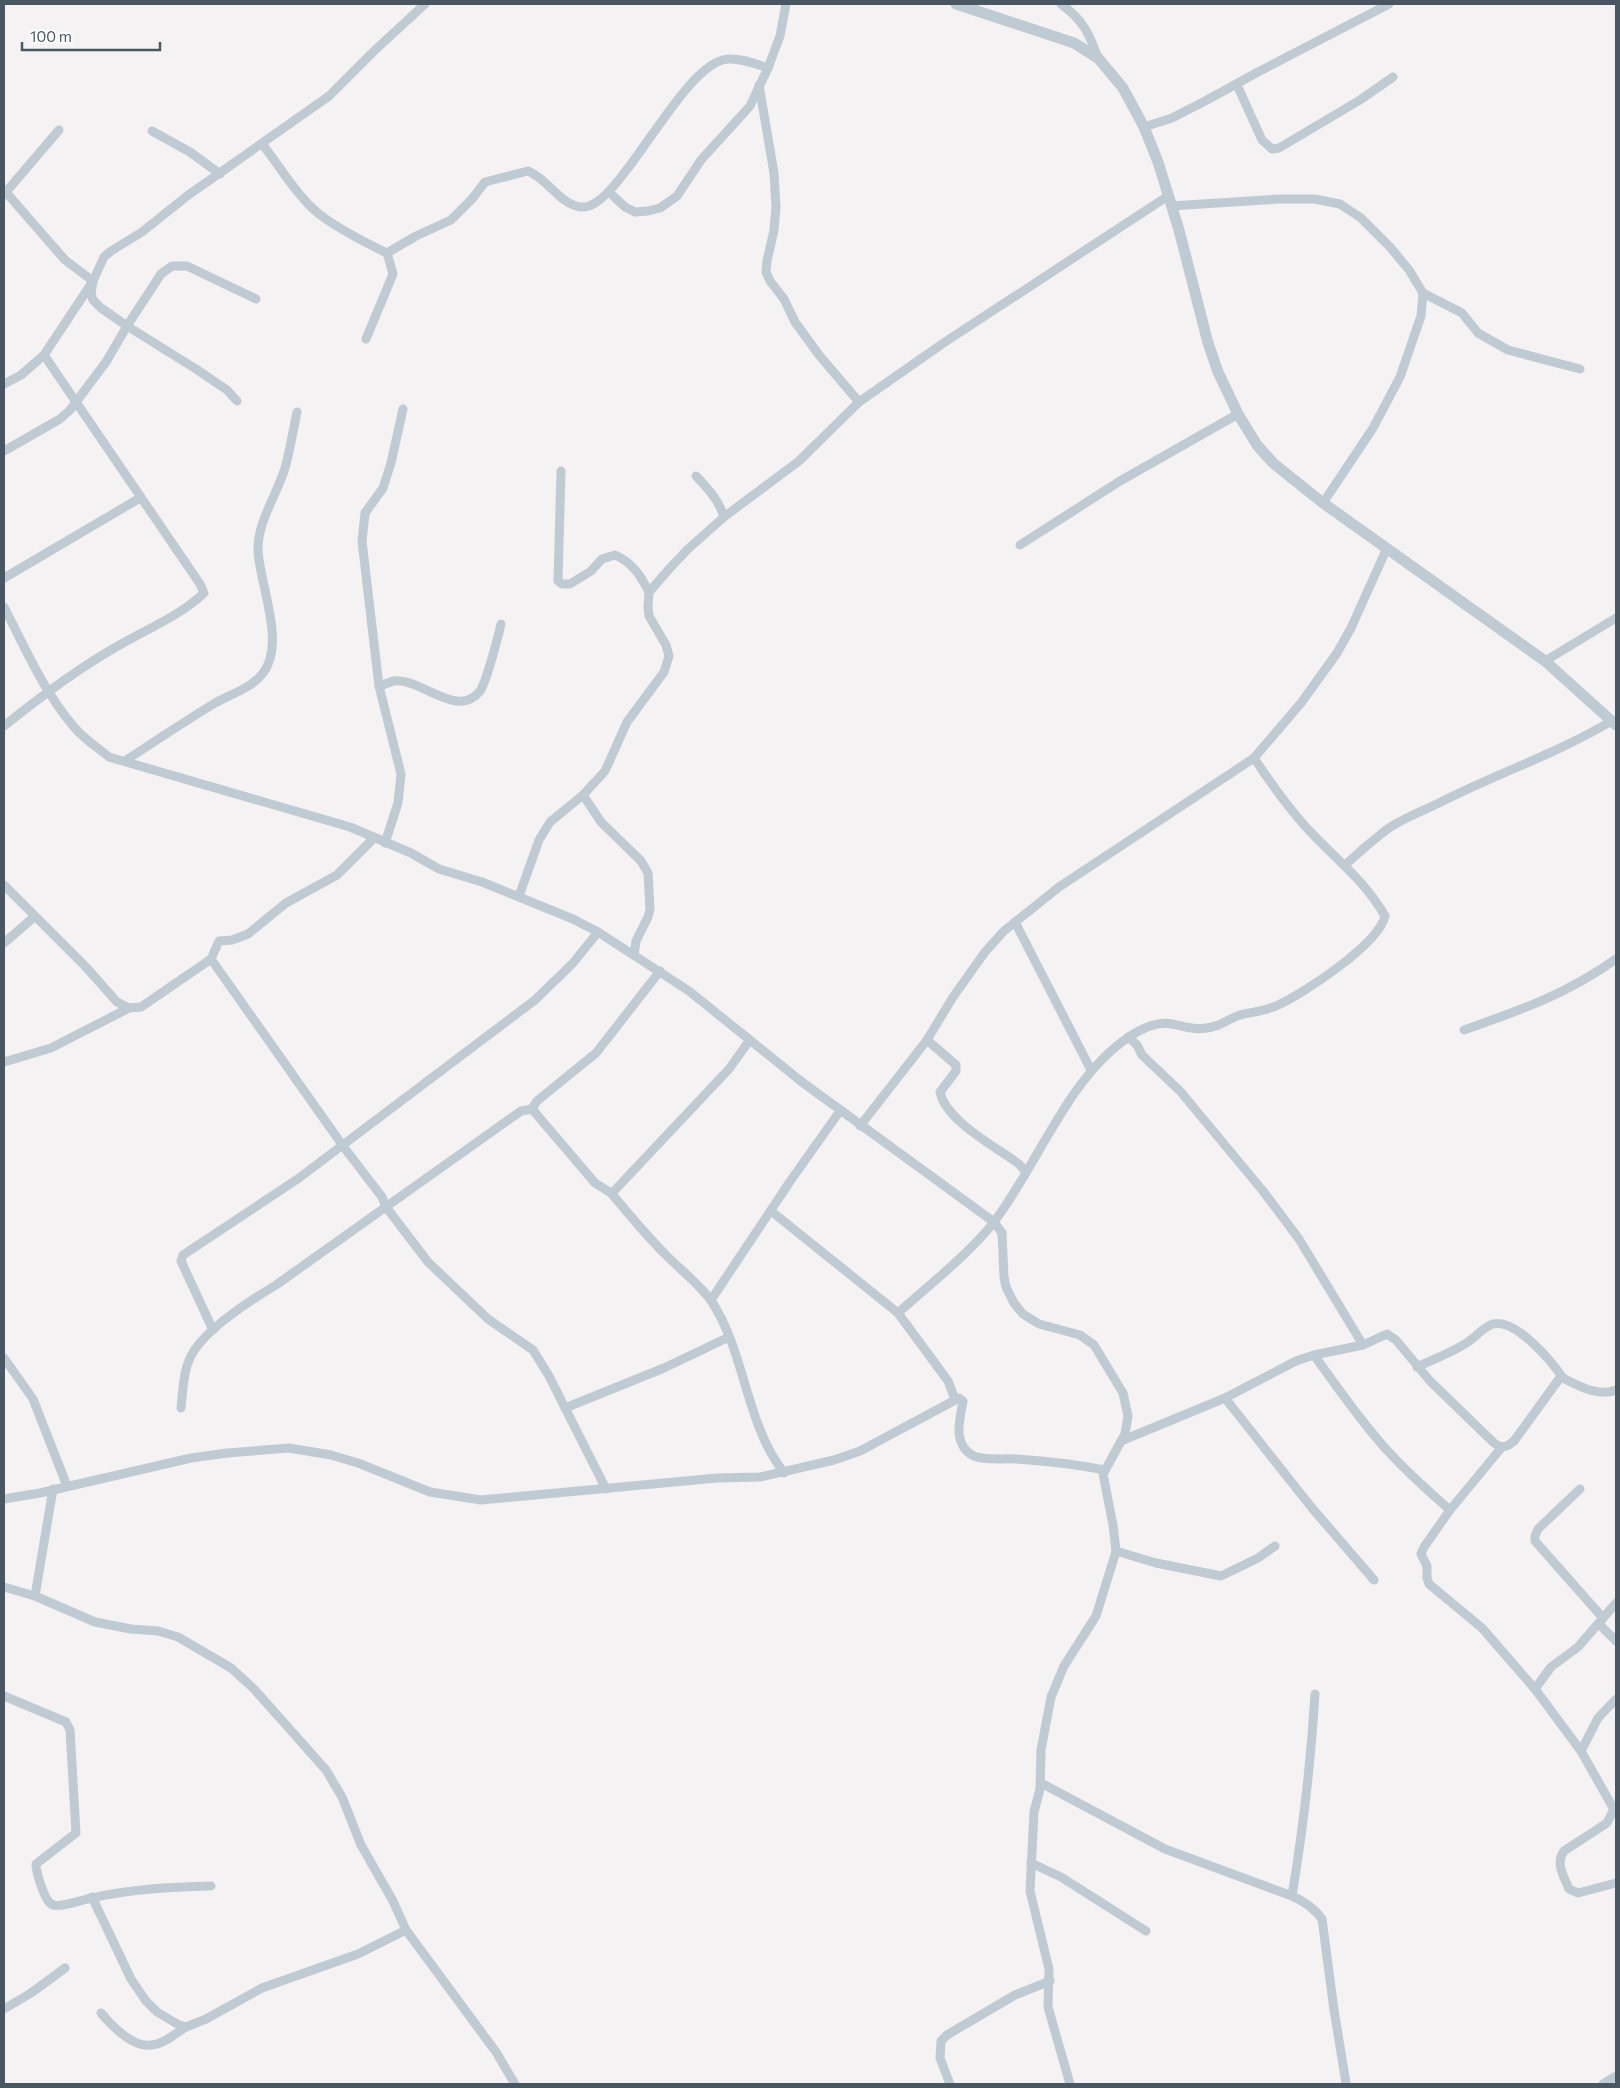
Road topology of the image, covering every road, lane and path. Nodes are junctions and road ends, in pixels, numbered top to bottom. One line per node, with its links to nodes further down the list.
1 (425, 4): 14 (street)
2 (786, 4): 7 (street)
3 (956, 4): 6 (street)
4 (1061, 4): 6 (street)
5 (1390, 4): 9 (street)
6 (1098, 58): 11 (street)
7 (768, 68): 10 (street); 17 (street)
8 (1393, 77): 9 (street)
9 (1237, 84): 11 (street)
10 (759, 85): 17 (street); 30 (street)
11 (1144, 127): 18 (street)
12 (59, 130): 16 (street)
13 (152, 131): 15 (street)
14 (262, 144): 15 (street); 19 (street)
15 (220, 174): 20 (street)
16 (5, 191): 20 (street)
17 (609, 192): 19 (street)
18 (1170, 201): 21 (street); 30 (street); 33 (street)
19 (387, 253): 24 (street)
20 (93, 281): 23 (street); 25 (street)
21 (1423, 293): 26 (street); 38 (street)
22 (256, 300): 23 (street)
23 (127, 326): 28 (street); 29 (street)
24 (366, 339)
25 (44, 355): 27 (street); 29 (street)
26 (1580, 368)
27 (4, 384)
28 (237, 400)
29 (76, 402): 34 (street); 37 (street)
30 (859, 402): 39 (street)
31 (403, 409): 48 (street)
32 (297, 412): 53 (street)
33 (1238, 414): 38 (street); 40 (street)
34 (4, 451)
35 (561, 471): 43 (street)
36 (696, 476): 39 (street)
37 (140, 498): 42 (street); 49 (street)
38 (1323, 503): 41 (street)
39 (724, 517): 43 (street)
40 (1020, 545)
41 (1386, 548): 47 (street); 52 (street)
42 (4, 578)
43 (649, 592): 54 (street)
44 (4, 608): 49 (street)
45 (1616, 618): 47 (street)
46 (502, 624): 48 (street)
47 (1545, 661): 50 (street)
48 (379, 686): 56 (street)
49 (48, 690): 51 (street); 53 (street)
50 (1614, 722): 57 (street)
51 (4, 726)
52 (1254, 758): 57 (street); 61 (street)
53 (125, 761): 55 (street)
54 (583, 795): 59 (street); 64 (street)
55 (374, 838): 56 (street); 65 (street)
56 (385, 843): 59 (street)
57 (1345, 865): 70 (street)
58 (4, 885): 60 (street)
59 (519, 896): 62 (street)
60 (34, 917): 63 (street); 68 (street)
61 (1015, 922): 71 (street); 74 (street)
62 (598, 932): 64 (street); 78 (street)
63 (4, 944)
64 (634, 955): 67 (street)
65 (211, 959): 68 (street); 78 (street)
66 (1616, 959): 69 (street)
67 (660, 972): 72 (street); 75 (street)
68 (129, 1008): 73 (street)
69 (1464, 1030)
70 (1128, 1037): 74 (street); 88 (street)
71 (927, 1040): 77 (street); 79 (street)
72 (748, 1041): 76 (street); 80 (street)
73 (4, 1062)
74 (1091, 1070): 79 (street)
75 (532, 1109): 80 (street); 81 (street)
76 (840, 1111): 77 (street); 82 (street)
77 (860, 1126): 83 (street)
78 (343, 1146): 81 (street); 86 (street)
79 (1026, 1172): 83 (street)
80 (611, 1193): 84 (street)
81 (386, 1207): 86 (street); 97 (street)
82 (771, 1212): 84 (street); 85 (street)
83 (994, 1222): 85 (street); 98 (street)
84 (711, 1300): 87 (street)
85 (898, 1313): 94 (street)
86 (213, 1330): 96 (street)
87 (729, 1337): 97 (street); 101 (street)
88 (1363, 1344): 89 (street); 91 (street)
89 (1314, 1355): 95 (street); 107 (street)
90 (4, 1358): 102 (street)
91 (1417, 1367): 92 (street); 99 (street)
92 (1563, 1378): 93 (street); 99 (street)
93 (1616, 1390)
94 (955, 1398): 100 (street); 101 (street)
95 (1225, 1398): 98 (street); 110 (street)
96 (181, 1408)
97 (565, 1408): 104 (street)
98 (1121, 1441): 100 (street)
99 (1502, 1447): 107 (street)
100 (1104, 1470): 109 (street)
101 (784, 1473): 104 (street)
102 (67, 1486): 103 (street); 104 (street)
103 (52, 1489): 106 (street); 112 (street)
104 (606, 1489)
105 (1580, 1489): 114 (street)
106 (4, 1499)
107 (1450, 1510): 116 (street)
108 (1276, 1546): 109 (street)
109 (1116, 1551): 121 (street)
110 (1374, 1580)
111 (4, 1588): 112 (street)
112 (35, 1596): 128 (street)
113 (1616, 1603): 114 (street)
114 (1601, 1621): 115 (street); 116 (street)
115 (1616, 1641)
116 (1535, 1689): 120 (street)
117 (1315, 1694): 126 (street)
118 (4, 1696): 127 (street)
119 (1616, 1699): 120 (street)
120 (1581, 1751): 122 (street)
121 (1041, 1782): 123 (street); 126 (street)
122 (1615, 1811): 124 (street)
123 (1031, 1863): 129 (street); 131 (street)
124 (1616, 1883)
125 (211, 1886): 127 (street)
126 (1292, 1896): 139 (street)
127 (92, 1897): 134 (street)
128 (406, 1930): 134 (street); 136 (street)
129 (1146, 1931)
130 (64, 1968): 132 (street)
131 (1050, 1981): 137 (street); 138 (street)
132 (4, 2009)
133 (101, 2013): 134 (street)
134 (186, 2027)
135 (1616, 2076): 140 (street)
136 (516, 2084)
137 (950, 2084)
138 (1070, 2084)
139 (1344, 2084)
140 (1603, 2084)

